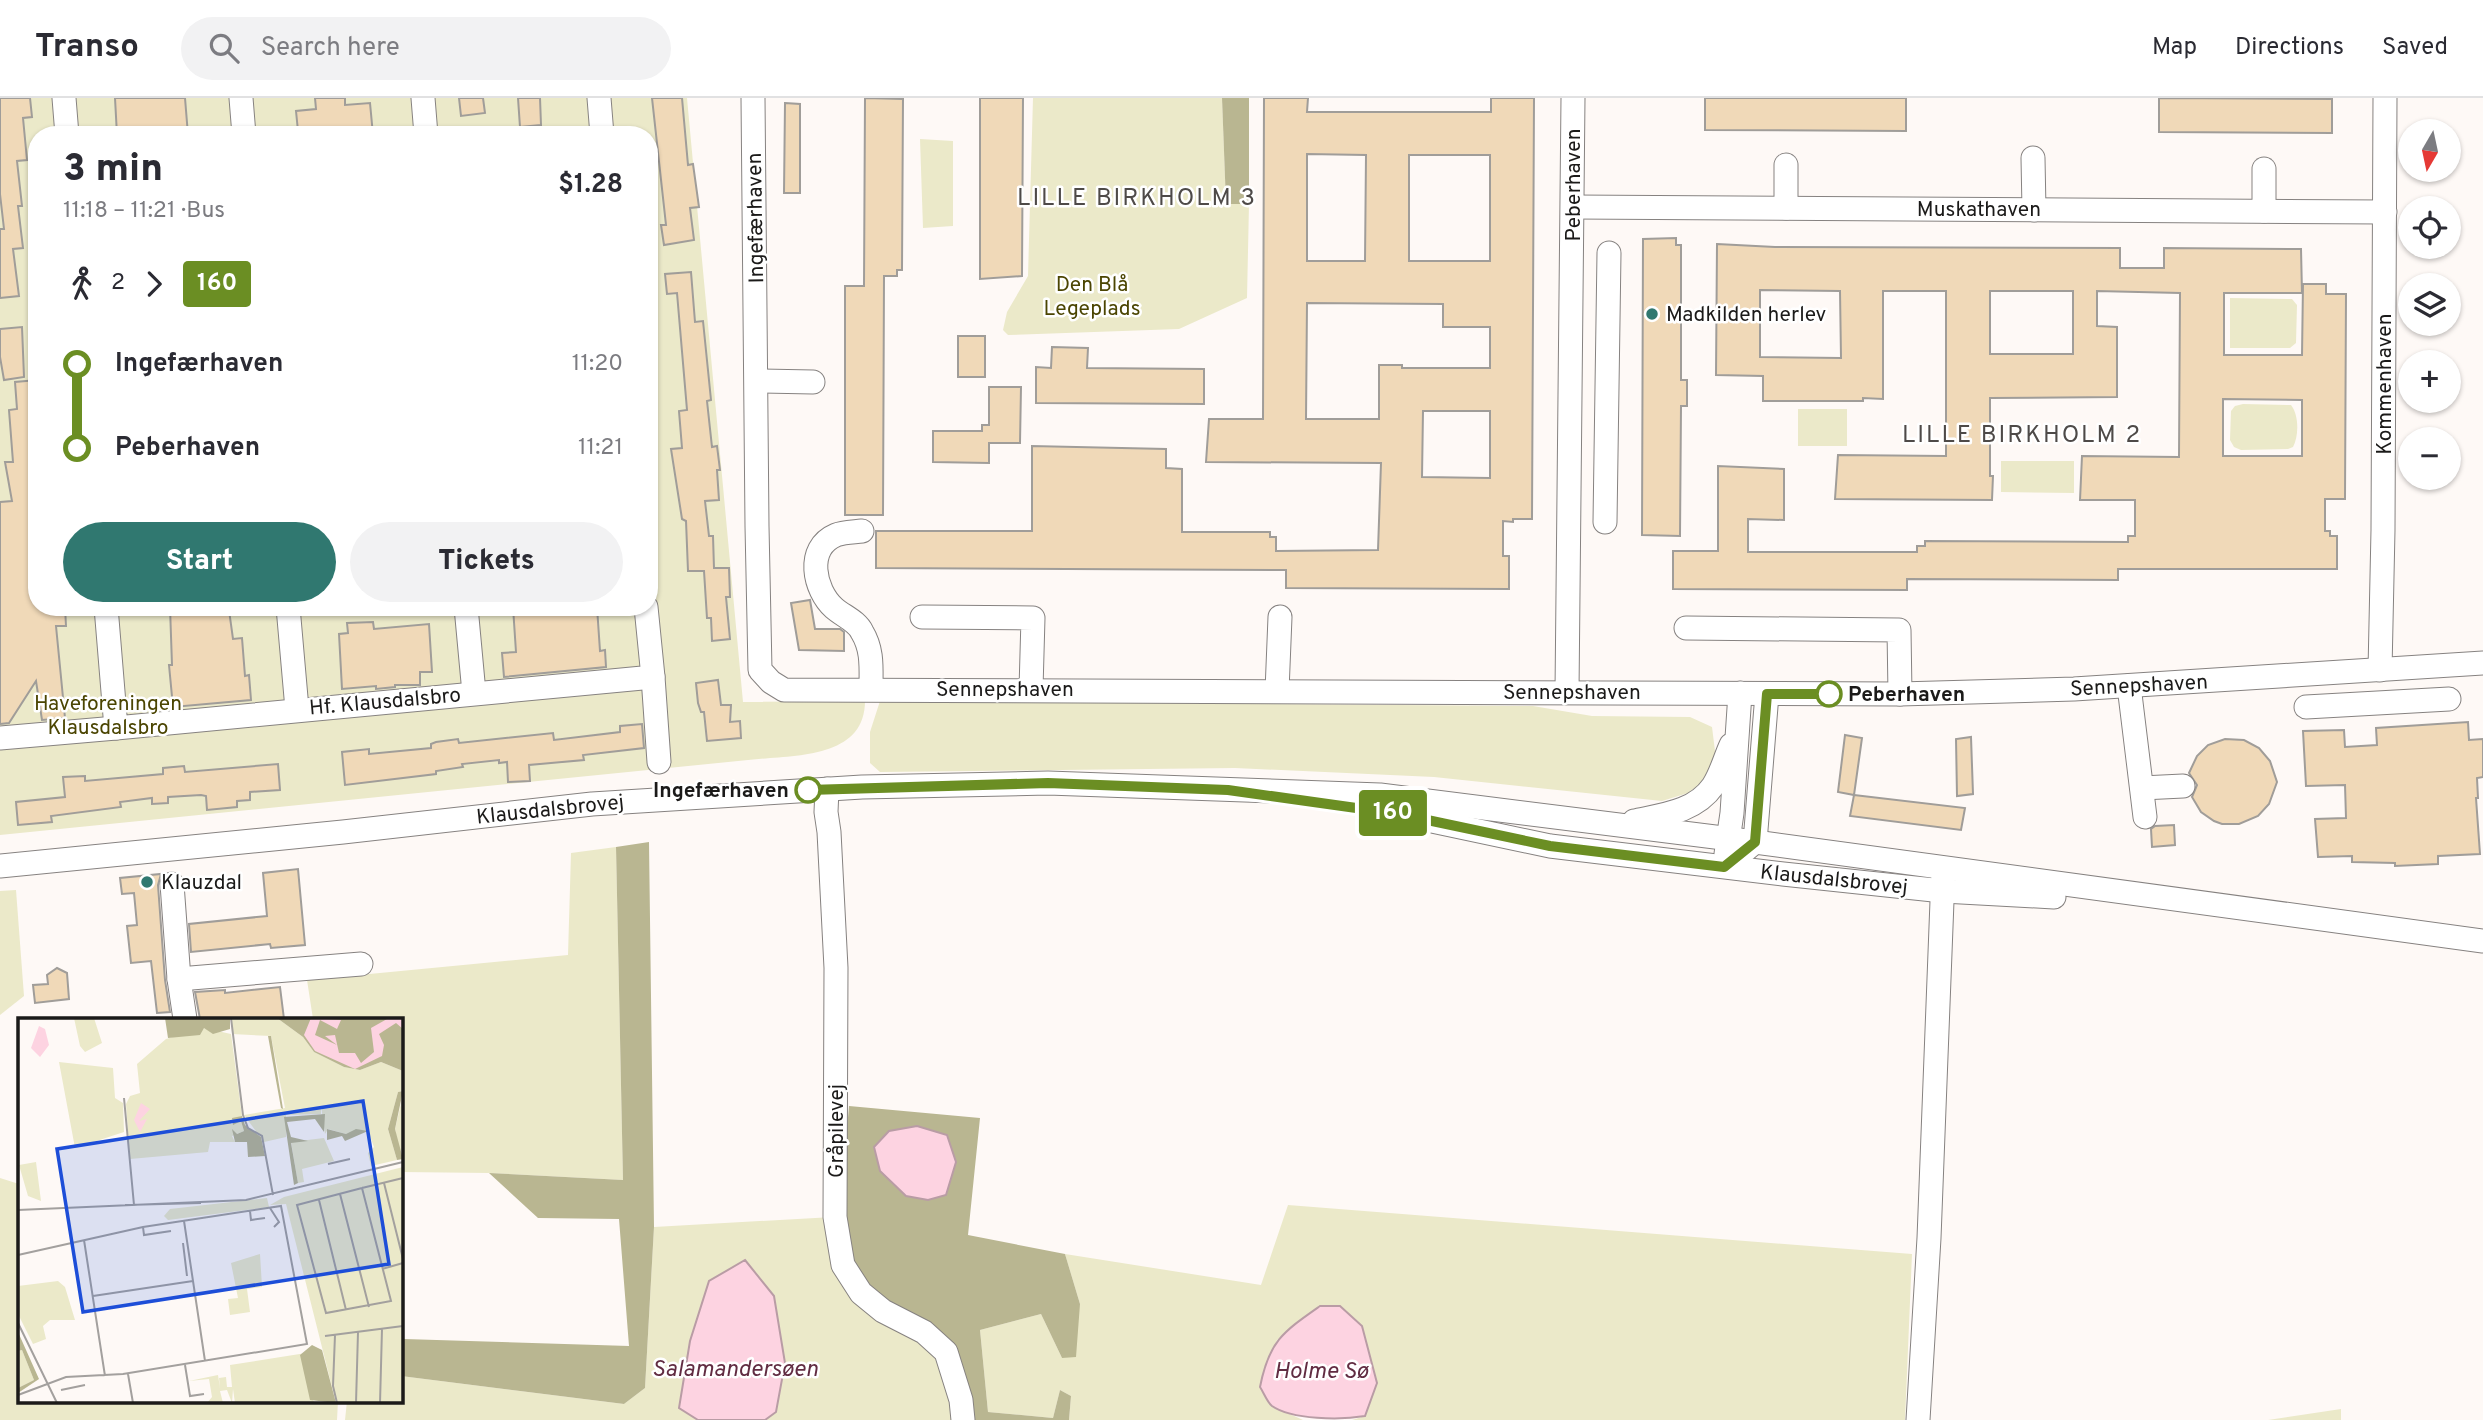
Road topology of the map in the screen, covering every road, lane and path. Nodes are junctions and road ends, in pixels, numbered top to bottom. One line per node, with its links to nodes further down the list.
1 (64, 98): 8 (street)
2 (241, 98): 9 (street)
3 (423, 98): 10 (street)
4 (599, 98): 11 (street)
5 (754, 98): 21 (street, Ingefærhaven)
6 (1573, 98): 15 (street, Peberhaven)
7 (2385, 98): 19 (street, Kommenhaven)
8 (66, 126)
9 (243, 126)
10 (425, 126)
11 (601, 126)
12 (2034, 158): 17 (street)
13 (1786, 165): 16 (street)
14 (2264, 169): 18 (street)
15 (1573, 207): 16 (street, Muskathaven); 23 (street, Peberhaven)
16 (1786, 208): 17 (street, Muskathaven)
17 (2034, 210): 18 (street, Muskathaven)
18 (2264, 211): 19 (street, Muskathaven)
19 (2385, 212): 35 (street, Kommenhaven)
20 (1609, 253): 24 (street)
21 (757, 381): 22 (street); 38 (street, Ingefærhaven)
22 (813, 382)
23 (1570, 460): 24 (street); 41 (street, Peberhaven)
24 (1606, 460): 25 (street)
25 (1605, 522)
26 (862, 531): 38 (street)
27 (107, 616): 50 (street)
28 (289, 616): 49 (street, Hf. Klausdalsbro)
29 (467, 616): 42 (street, Hf. Klausdalsbro)
30 (647, 616): 36 (street)
31 (922, 617): 39 (street)
32 (1280, 617): 40 (street)
33 (1686, 628): 45 (street)
34 (2483, 663): 35 (street, Sennepshaven)
35 (2370, 670): 37 (street, Sennepshaven); 47 (street, Kommenhaven)
36 (653, 677): 42 (street, Hf. Klausdalsbro); 53 (street)
37 (2129, 686): 45 (street, Sennepshaven); 55 (street)
38 (871, 689): 39 (street, Sennepshaven)
39 (1031, 689): 40 (street, Sennepshaven)
40 (1277, 691): 41 (street, Sennepshaven)
41 (1567, 692): 43 (street, Sennepshaven)
42 (474, 693): 49 (street, Hf. Klausdalsbro)
43 (1740, 693): 44 (street, Sennepshaven); 51 (street)
44 (1767, 694): 45 (street, Sennepshaven); 61 (street)
45 (1900, 694)
46 (2449, 699): 47 (street)
47 (2365, 704): 48 (street)
48 (2306, 707)
49 (297, 709): 50 (street, Hf. Klausdalsbro)
50 (116, 728): 52 (street, Hf. Klausdalsbro)
51 (1738, 730): 59 (street); 60 (street)
52 (0, 738)
53 (659, 762)
54 (2183, 786): 55 (street)
55 (2142, 788): 58 (street)
56 (827, 789): 57 (street, Klausdalsbrovej); 62 (street, Klausdalsbrovej); 70 (street, Gråpilevej)
57 (1228, 790): 59 (street, Klausdalsbrovej); 63 (street, Klausdalsbrovej)
58 (2145, 817)
59 (1617, 825): 60 (street, Klausdalsbrovej)
60 (1728, 839): 61 (street, Klausdalsbrovej); 63 (street)
61 (1755, 842): 63 (street); 64 (street, Klausdalsbrovej)
62 (0, 866)
63 (1724, 867): 64 (street, Klausdalsbrovej)
64 (1943, 879): 66 (street, Klausdalsbrovej); 71 (street)
65 (172, 884): 68 (street)
66 (2483, 941)
67 (361, 964): 68 (street)
68 (179, 979): 69 (street)
69 (185, 1018)
70 (963, 1420)
71 (1918, 1420)

